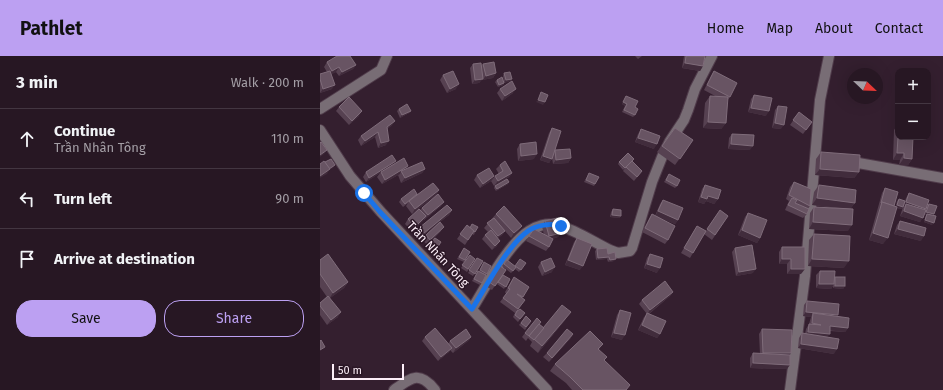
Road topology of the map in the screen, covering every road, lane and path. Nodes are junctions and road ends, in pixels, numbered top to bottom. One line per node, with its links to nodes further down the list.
1 (387, 56): 4 (street)
2 (712, 56): 8 (street)
3 (829, 56): 12 (street)
4 (320, 109)
5 (321, 132): 8 (street, Trần Nhân Tông)
6 (837, 159): 7 (street)
7 (943, 178)
8 (472, 309): 11 (street, Trần Nhân Tông)
9 (394, 390): 10 (street)
10 (435, 390)
11 (547, 390)
12 (790, 390)

